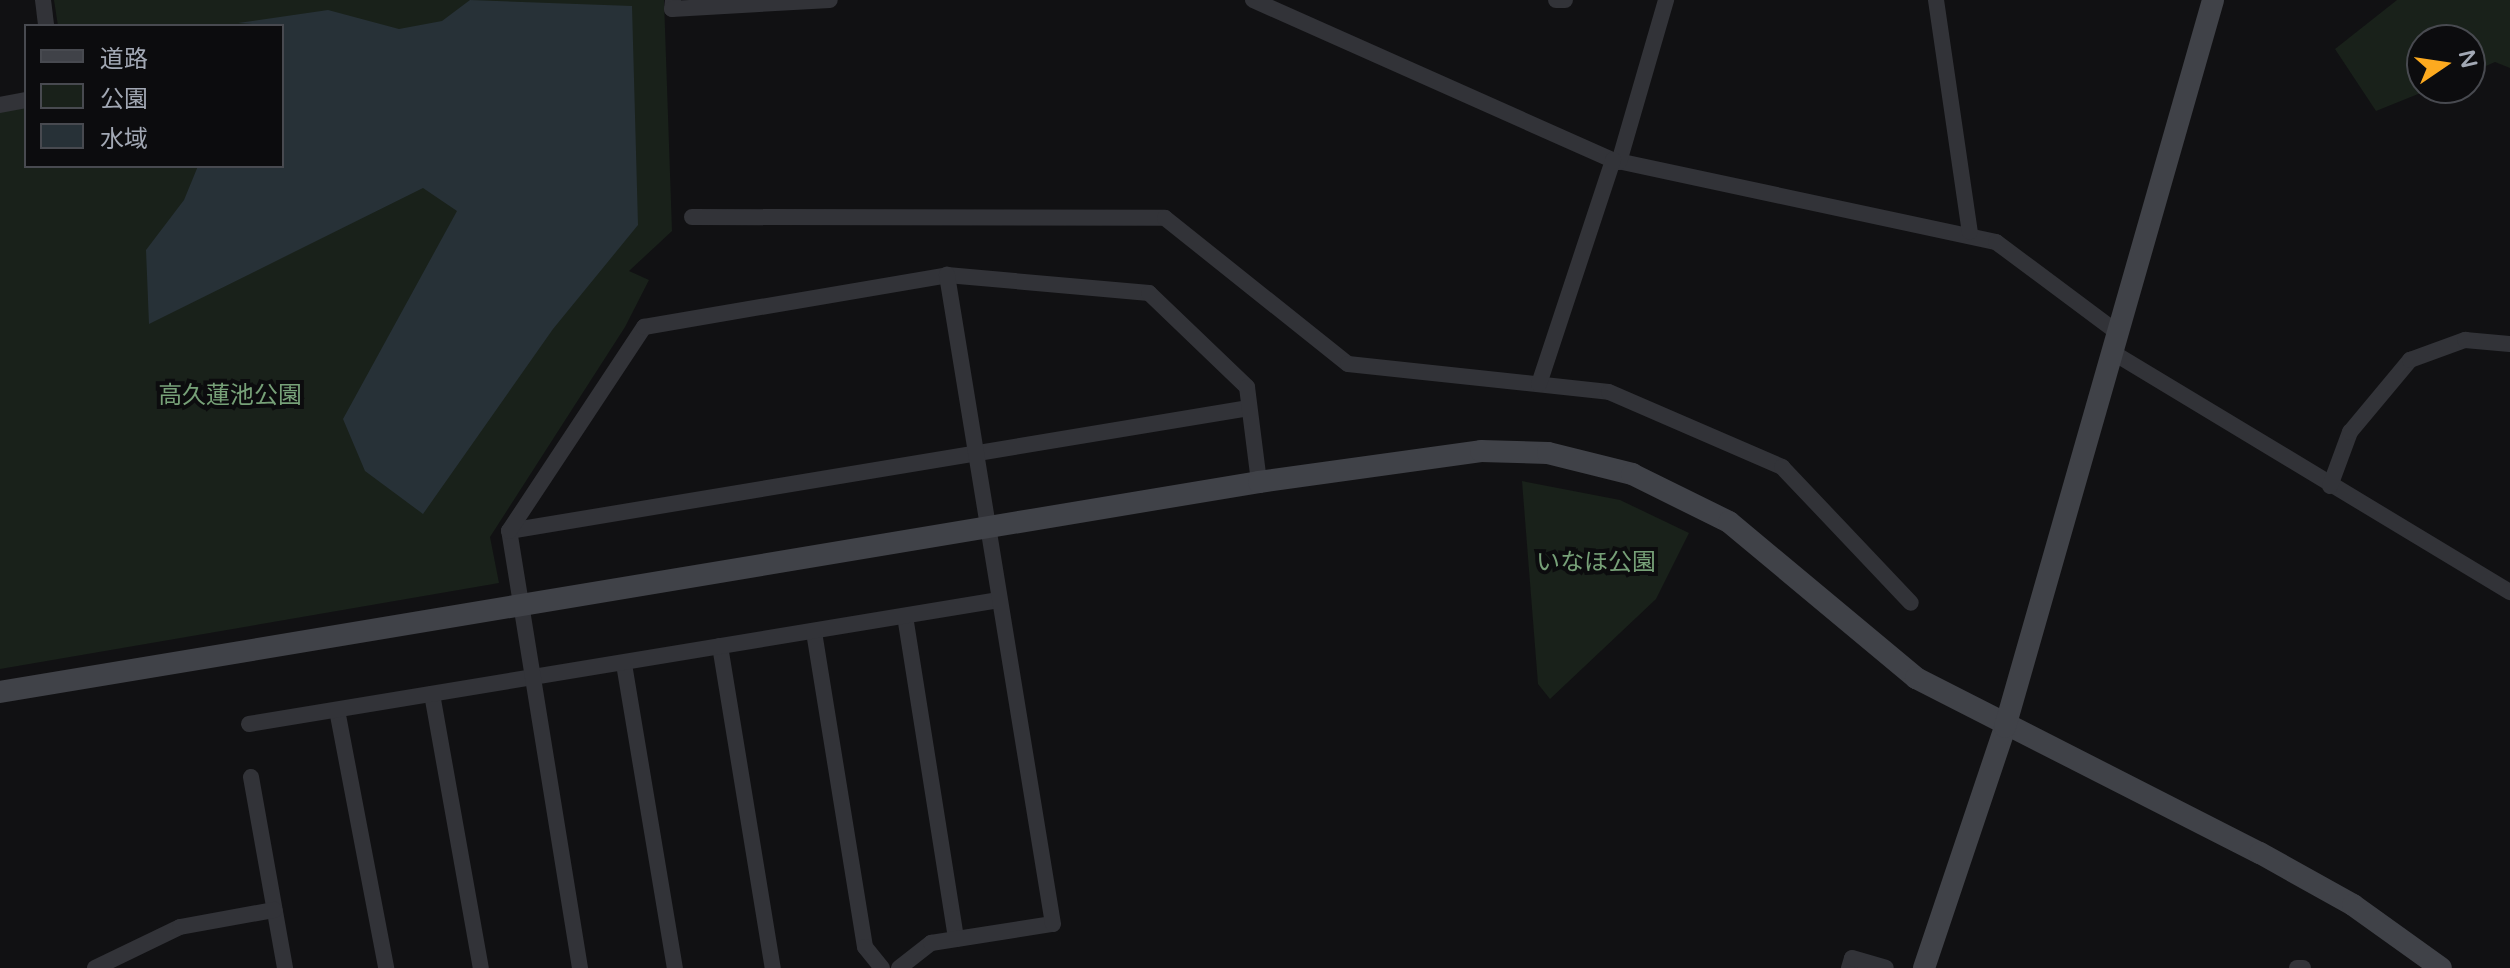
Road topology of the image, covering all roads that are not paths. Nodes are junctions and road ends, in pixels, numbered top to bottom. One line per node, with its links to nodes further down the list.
1 (43, 0): 10 (street)
2 (673, 0): 3 (street)
3 (830, 0)
4 (1253, 0): 13 (street)
5 (1556, 0): 6 (street)
6 (1565, 0)
7 (1666, 0): 13 (street)
8 (1936, 0): 15 (street)
9 (2213, 0): 17 (street)
10 (46, 24)
11 (24, 100): 12 (street)
12 (0, 105)
13 (1616, 161): 15 (street); 19 (street)
14 (692, 217): 19 (street)
15 (1970, 232): 17 (street)
16 (947, 275): 20 (street); 21 (street); 25 (street)
17 (2115, 343): 23 (street); 39 (street)
18 (2510, 344): 23 (street)
19 (1539, 384): 28 (street)
20 (1249, 408): 21 (street); 22 (street)
21 (978, 454): 24 (street); 25 (street)
22 (1259, 482): 24 (street); 39 (street)
23 (2330, 486): 26 (street)
24 (988, 526): 27 (street); 29 (street)
25 (509, 531): 29 (street)
26 (2510, 592)
27 (999, 600): 30 (street); 42 (street)
28 (1911, 603)
29 (519, 604): 34 (street); 35 (street)
30 (905, 616): 31 (street); 42 (street)
31 (814, 632): 32 (street); 50 (street)
32 (720, 646): 33 (street); 49 (street)
33 (624, 664): 34 (street); 48 (street)
34 (533, 676): 36 (street); 47 (street)
35 (0, 692)
36 (432, 694): 37 (street); 46 (street)
37 (337, 710): 38 (street); 45 (street)
38 (249, 724)
39 (2005, 727): 54 (street); 55 (street)
40 (251, 777): 41 (street)
41 (274, 910): 43 (street); 44 (street)
42 (956, 939): 51 (street)
43 (95, 968)
44 (285, 968)
45 (386, 968)
46 (481, 968)
47 (580, 968)
48 (675, 968)
49 (773, 968)
50 (882, 968)
51 (899, 968)
52 (1849, 968): 53 (street)
53 (1886, 968)
54 (1924, 968)
55 (2441, 968)

